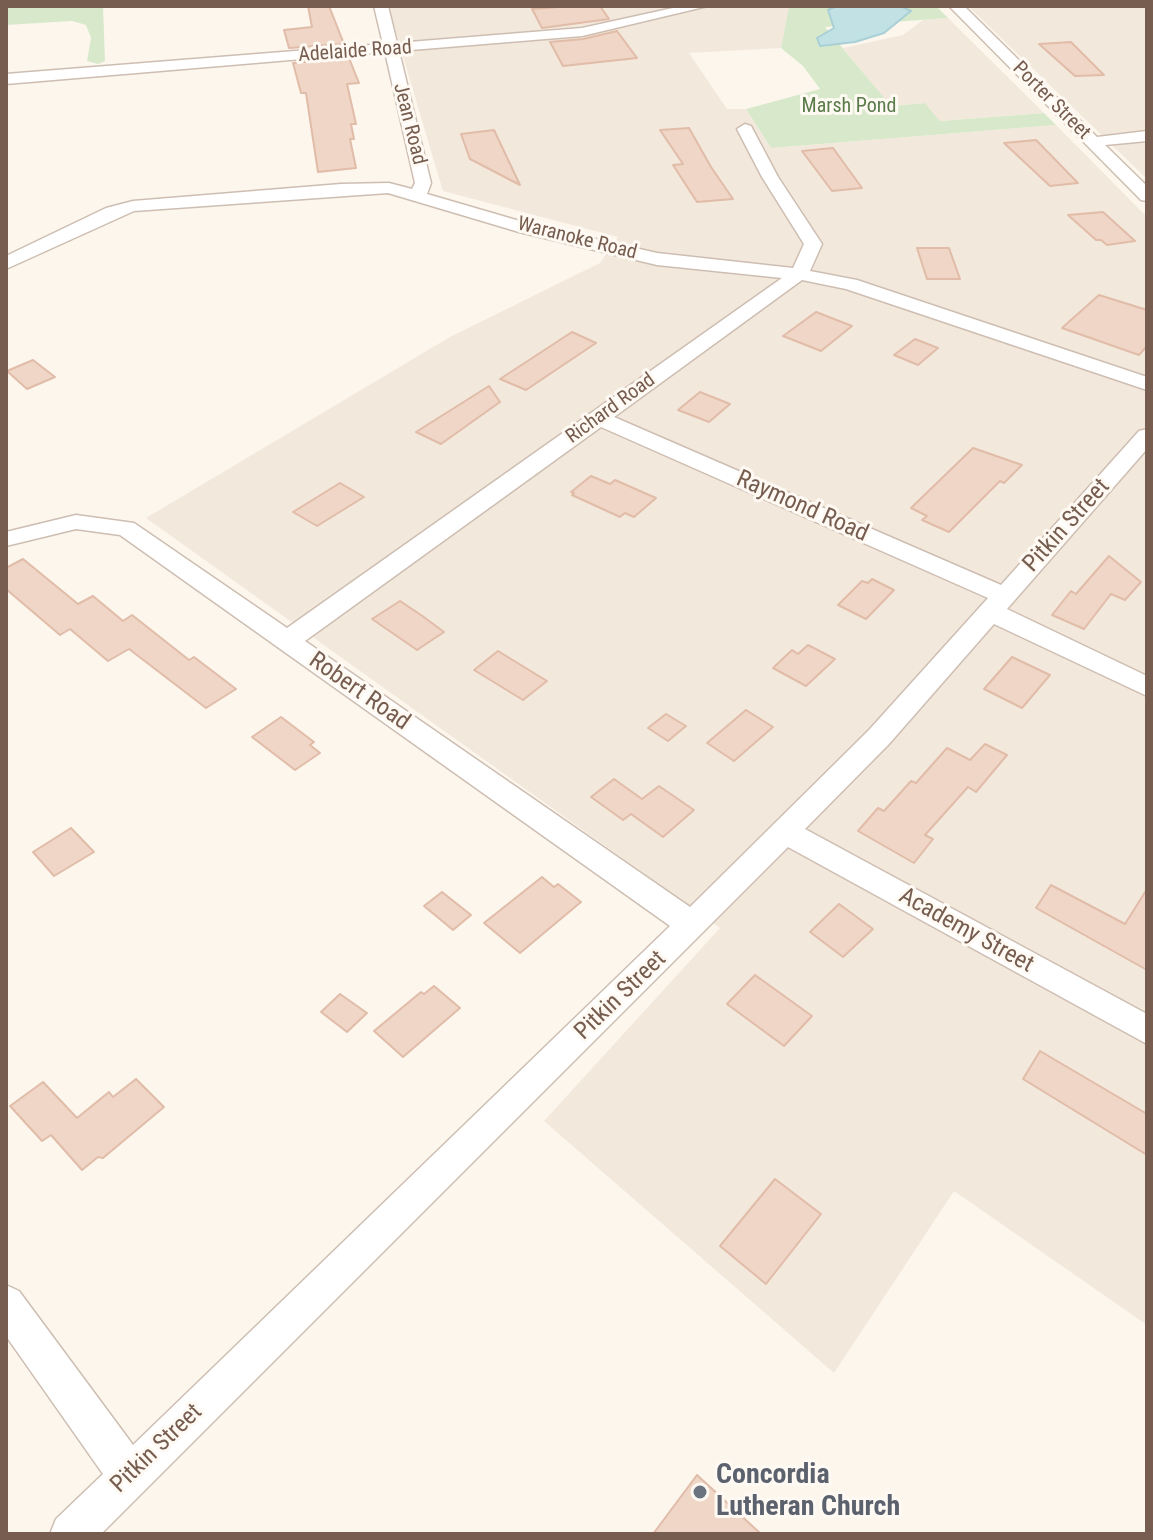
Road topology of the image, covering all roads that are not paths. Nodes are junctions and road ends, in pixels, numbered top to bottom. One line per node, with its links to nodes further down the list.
1 (381, 6): 4 (street, Jean Road)
2 (701, 6): 4 (street, Adelaide Road)
3 (956, 6): 8 (street, Porter Street)
4 (391, 50): 5 (street, Adelaide Road); 9 (street, Jean Road)
5 (6, 79)
6 (745, 129): 12 (street)
7 (1147, 136): 8 (street)
8 (1093, 142): 10 (street, Porter Street)
9 (418, 195): 11 (street, Waranoke Road); 12 (street, Waranoke Road)
10 (1147, 196)
11 (6, 263)
12 (799, 274): 13 (street, Waranoke Road); 14 (street, Richard Road)
13 (1147, 384)
14 (599, 418): 17 (street, Raymond Road); 18 (street, Richard Road)
15 (1147, 436): 17 (street, Pitkin Street)
16 (6, 539): 18 (street, Robert Road)
17 (998, 604): 19 (street, Raymond Road); 20 (street, Pitkin Street)
18 (287, 641): 21 (street, Robert Road)
19 (1147, 687)
20 (785, 832): 21 (street, Pitkin Street); 22 (street, Academy Street)
21 (692, 925): 24 (street, Pitkin Street)
22 (1147, 1030)
23 (6, 1304): 24 (street)
24 (130, 1476): 25 (street, Pitkin Street)
25 (71, 1534)

